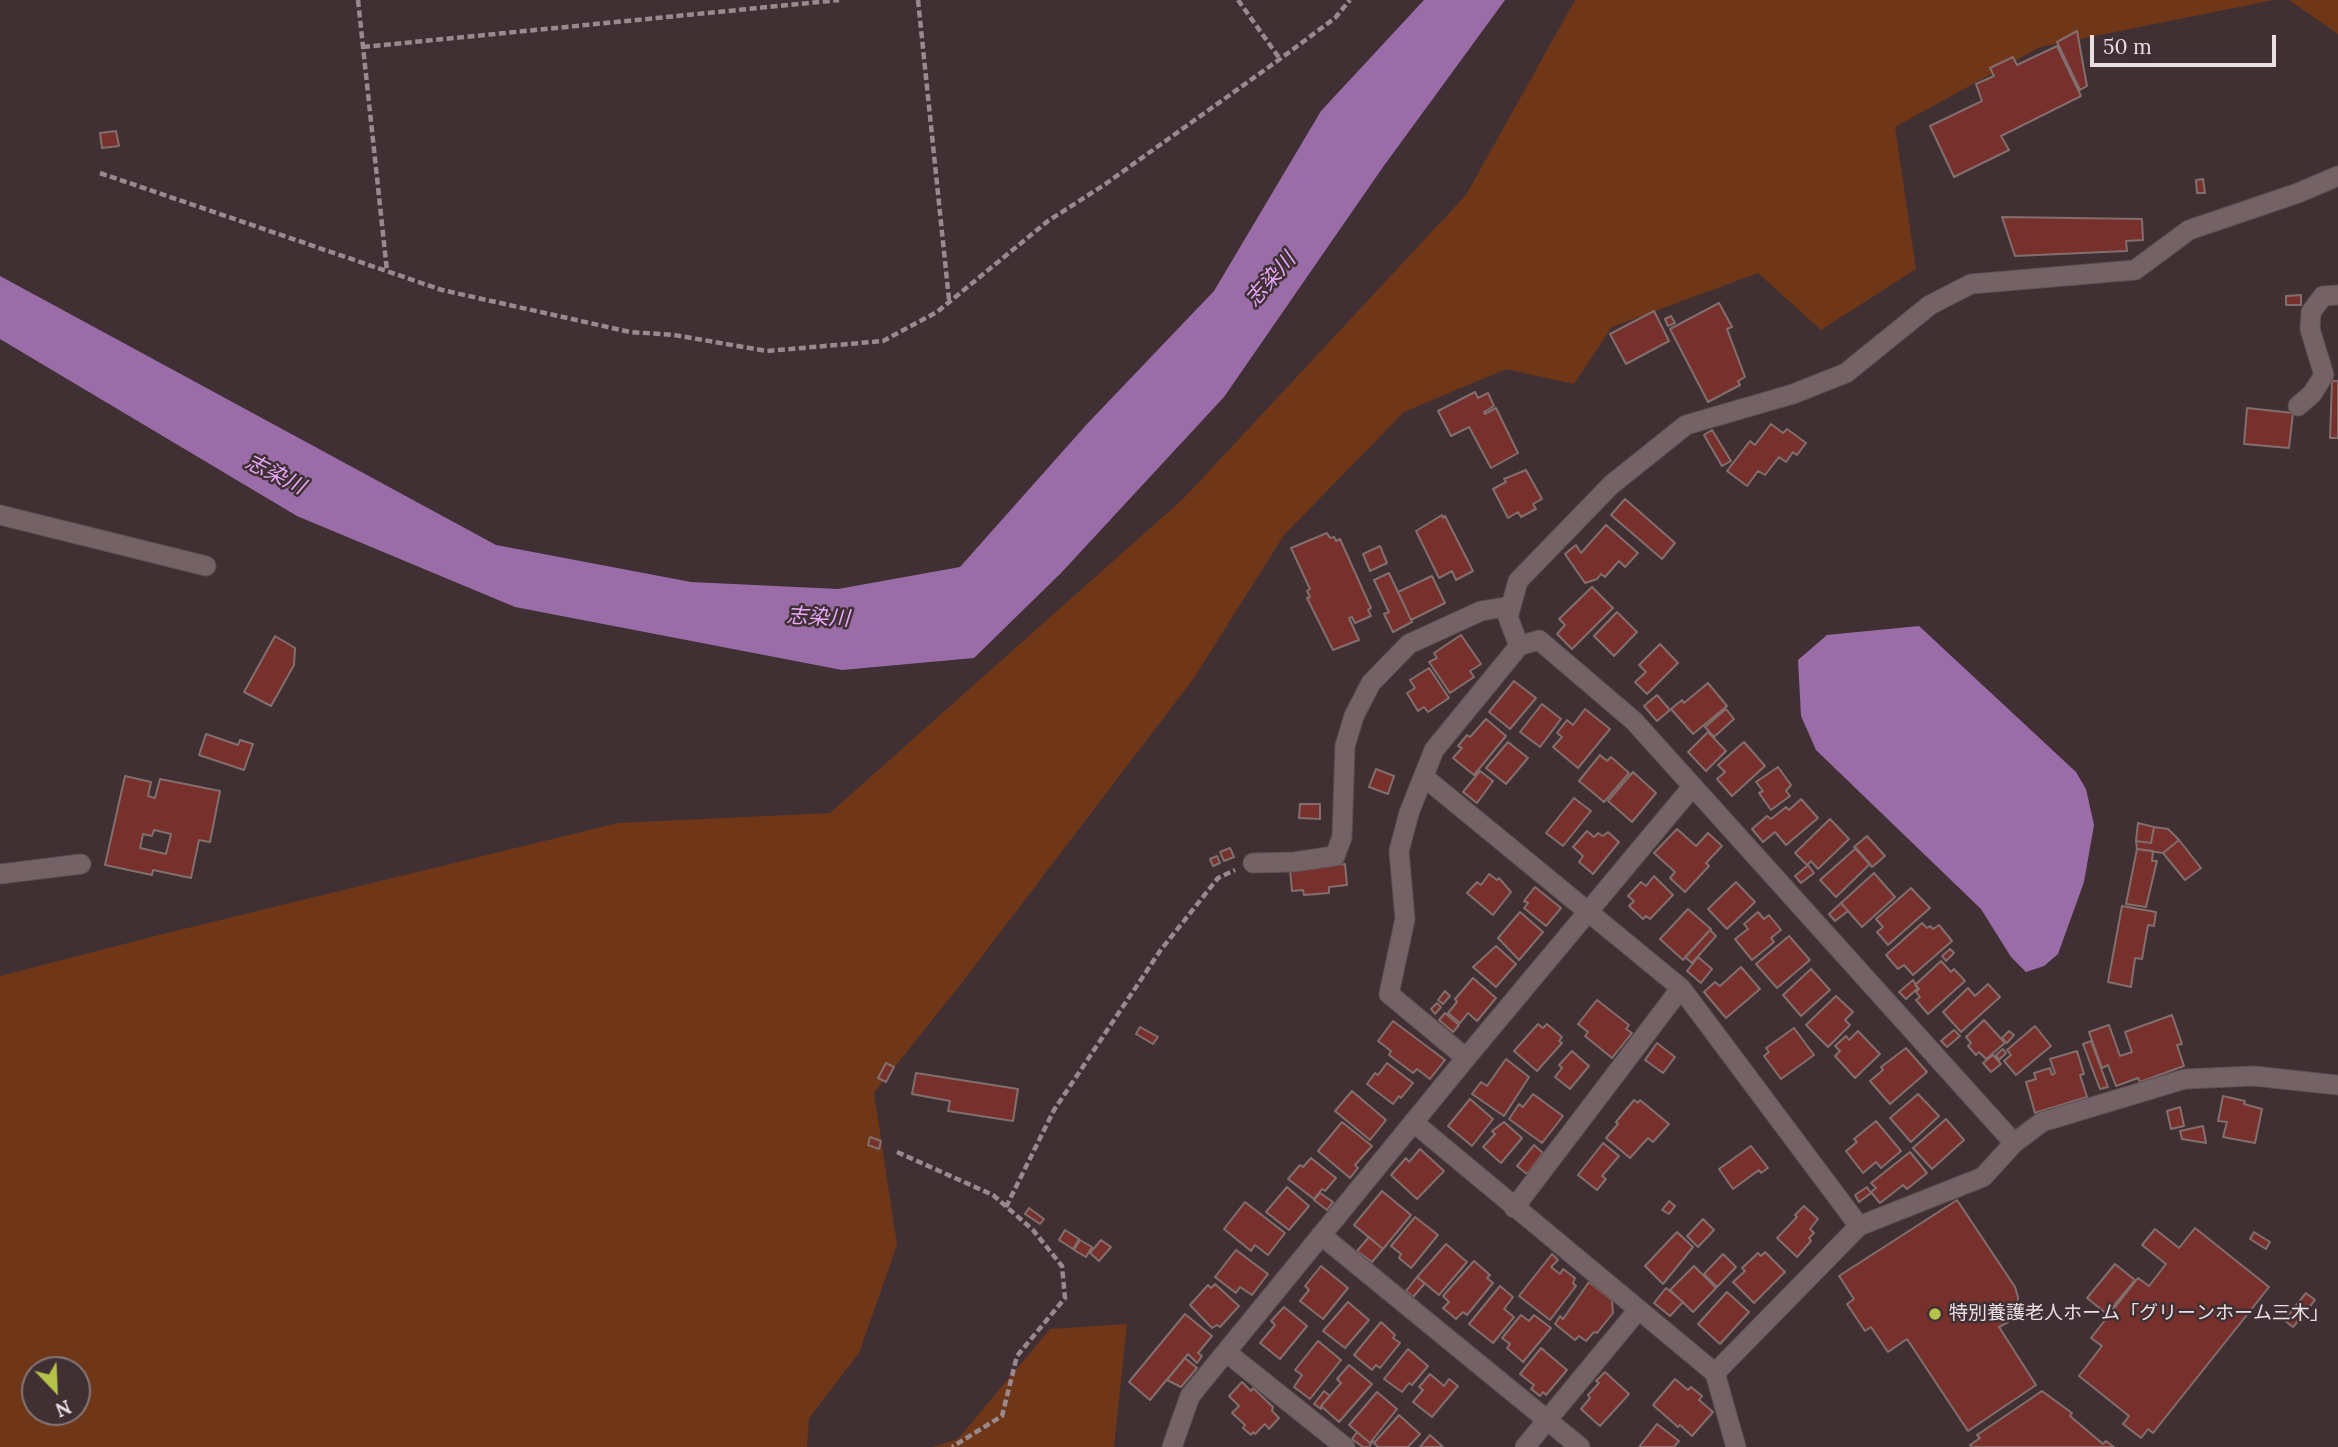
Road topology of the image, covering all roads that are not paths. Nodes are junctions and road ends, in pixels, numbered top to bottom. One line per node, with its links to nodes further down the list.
1 (2338, 176): 6 (street)
2 (2338, 295): 3 (street)
3 (2298, 407)
4 (0, 515): 5 (street)
5 (206, 566)
6 (1511, 606): 7 (street); 10 (street)
7 (1519, 646): 8 (street); 9 (street)
8 (1424, 776): 13 (street); 15 (street)
9 (1693, 786): 13 (street); 18 (street)
10 (1253, 863)
11 (81, 864): 12 (street)
12 (0, 874)
13 (1589, 911): 14 (street); 15 (street)
14 (1681, 988): 19 (street); 20 (street)
15 (1466, 1058): 17 (street)
16 (2338, 1085): 18 (street)
17 (1413, 1122): 19 (street); 21 (street)
18 (2014, 1143): 20 (street)
19 (1514, 1208): 22 (street)
20 (1859, 1226): 24 (street)
21 (1321, 1235): 23 (street); 25 (street)
22 (1638, 1310): 24 (street); 25 (street)
23 (1226, 1352): 26 (street); 27 (street)
24 (1715, 1373): 30 (street)
25 (1547, 1420): 28 (street); 29 (street)
26 (1172, 1447)
27 (1345, 1447)
28 (1525, 1447)
29 (1580, 1447)
30 (1736, 1447)

